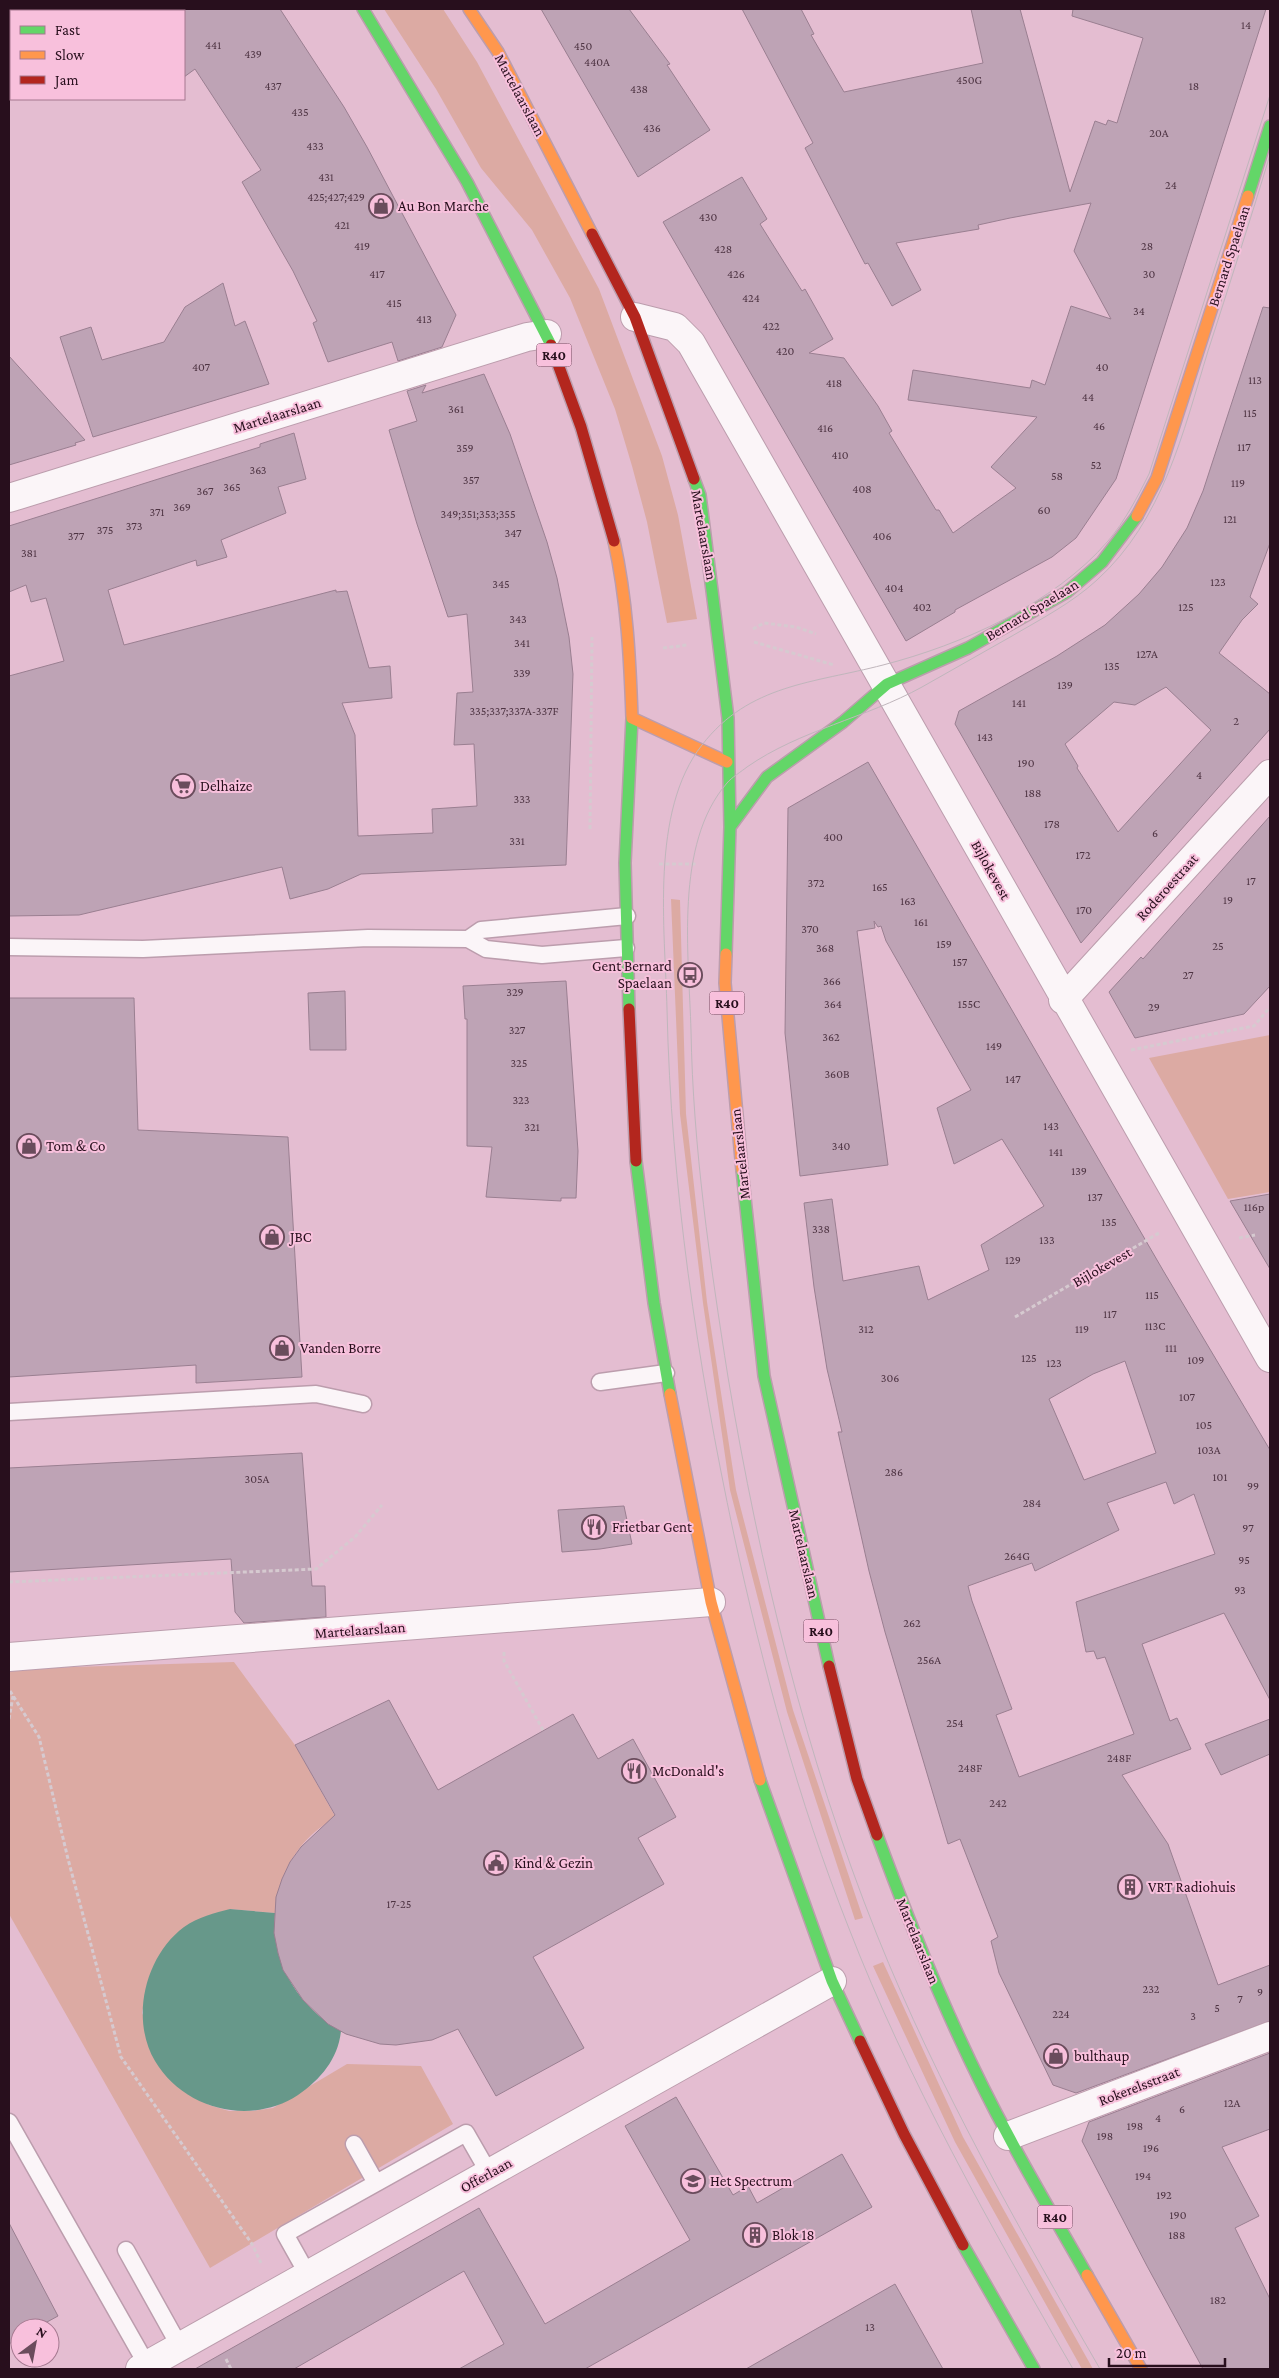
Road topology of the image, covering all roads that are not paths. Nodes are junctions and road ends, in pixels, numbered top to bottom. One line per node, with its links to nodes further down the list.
1 (363, 9): 5 (main road, R40)
2 (469, 9): 4 (main road, Martelaarslaan / R40)
3 (1270, 126): 7 (main road, Bernard Spaelaan)
4 (635, 317): 7 (street); 9 (main road, Martelaarslaan / R40)
5 (547, 334): 6 (street, Martelaarslaan); 8 (main road, R40)
6 (9, 498)
7 (886, 684): 11 (main road, Bernard Spaelaan); 17 (street, Bijlokevest)
8 (632, 718): 9 (main road); 13 (main road, R40)
9 (728, 762): 11 (main road); 12 (main road, Martelaarslaan / R40)
10 (1270, 774): 17 (street, Roderoestraat)
11 (767, 778): 12 (main road, Bernard Spaelaan)
12 (730, 826): 28 (main road, Martelaarslaan / R40)
13 (627, 916): 14 (lane); 16 (main road, R40)
14 (468, 939): 15 (lane); 16 (lane)
15 (9, 947)
16 (626, 948): 19 (main road, R40)
17 (1063, 1000): 18 (street, Bijlokevest)
18 (1270, 1358)
19 (666, 1373): 20 (lane); 23 (main road, R40)
20 (600, 1382)
21 (363, 1404): 22 (lane)
22 (9, 1412)
23 (711, 1602): 24 (street, Martelaarslaan); 25 (main road, R40)
24 (9, 1657)
25 (832, 1981): 30 (street, Offerlaan); 36 (main road, R40)
26 (1270, 2036): 28 (street, Rokerelsstraat)
27 (9, 2122): 35 (lane)
28 (1008, 2136): 37 (main road, Martelaarslaan / R40)
29 (354, 2144): 31 (lane)
30 (489, 2173): 31 (lane); 33 (street, Offerlaan)
31 (376, 2183): 33 (lane)
32 (126, 2250): 34 (lane)
33 (308, 2275): 34 (street, Offerlaan)
34 (180, 2347): 35 (street, Offerlaan)
35 (144, 2367)
36 (1034, 2369)
37 (1142, 2369)

